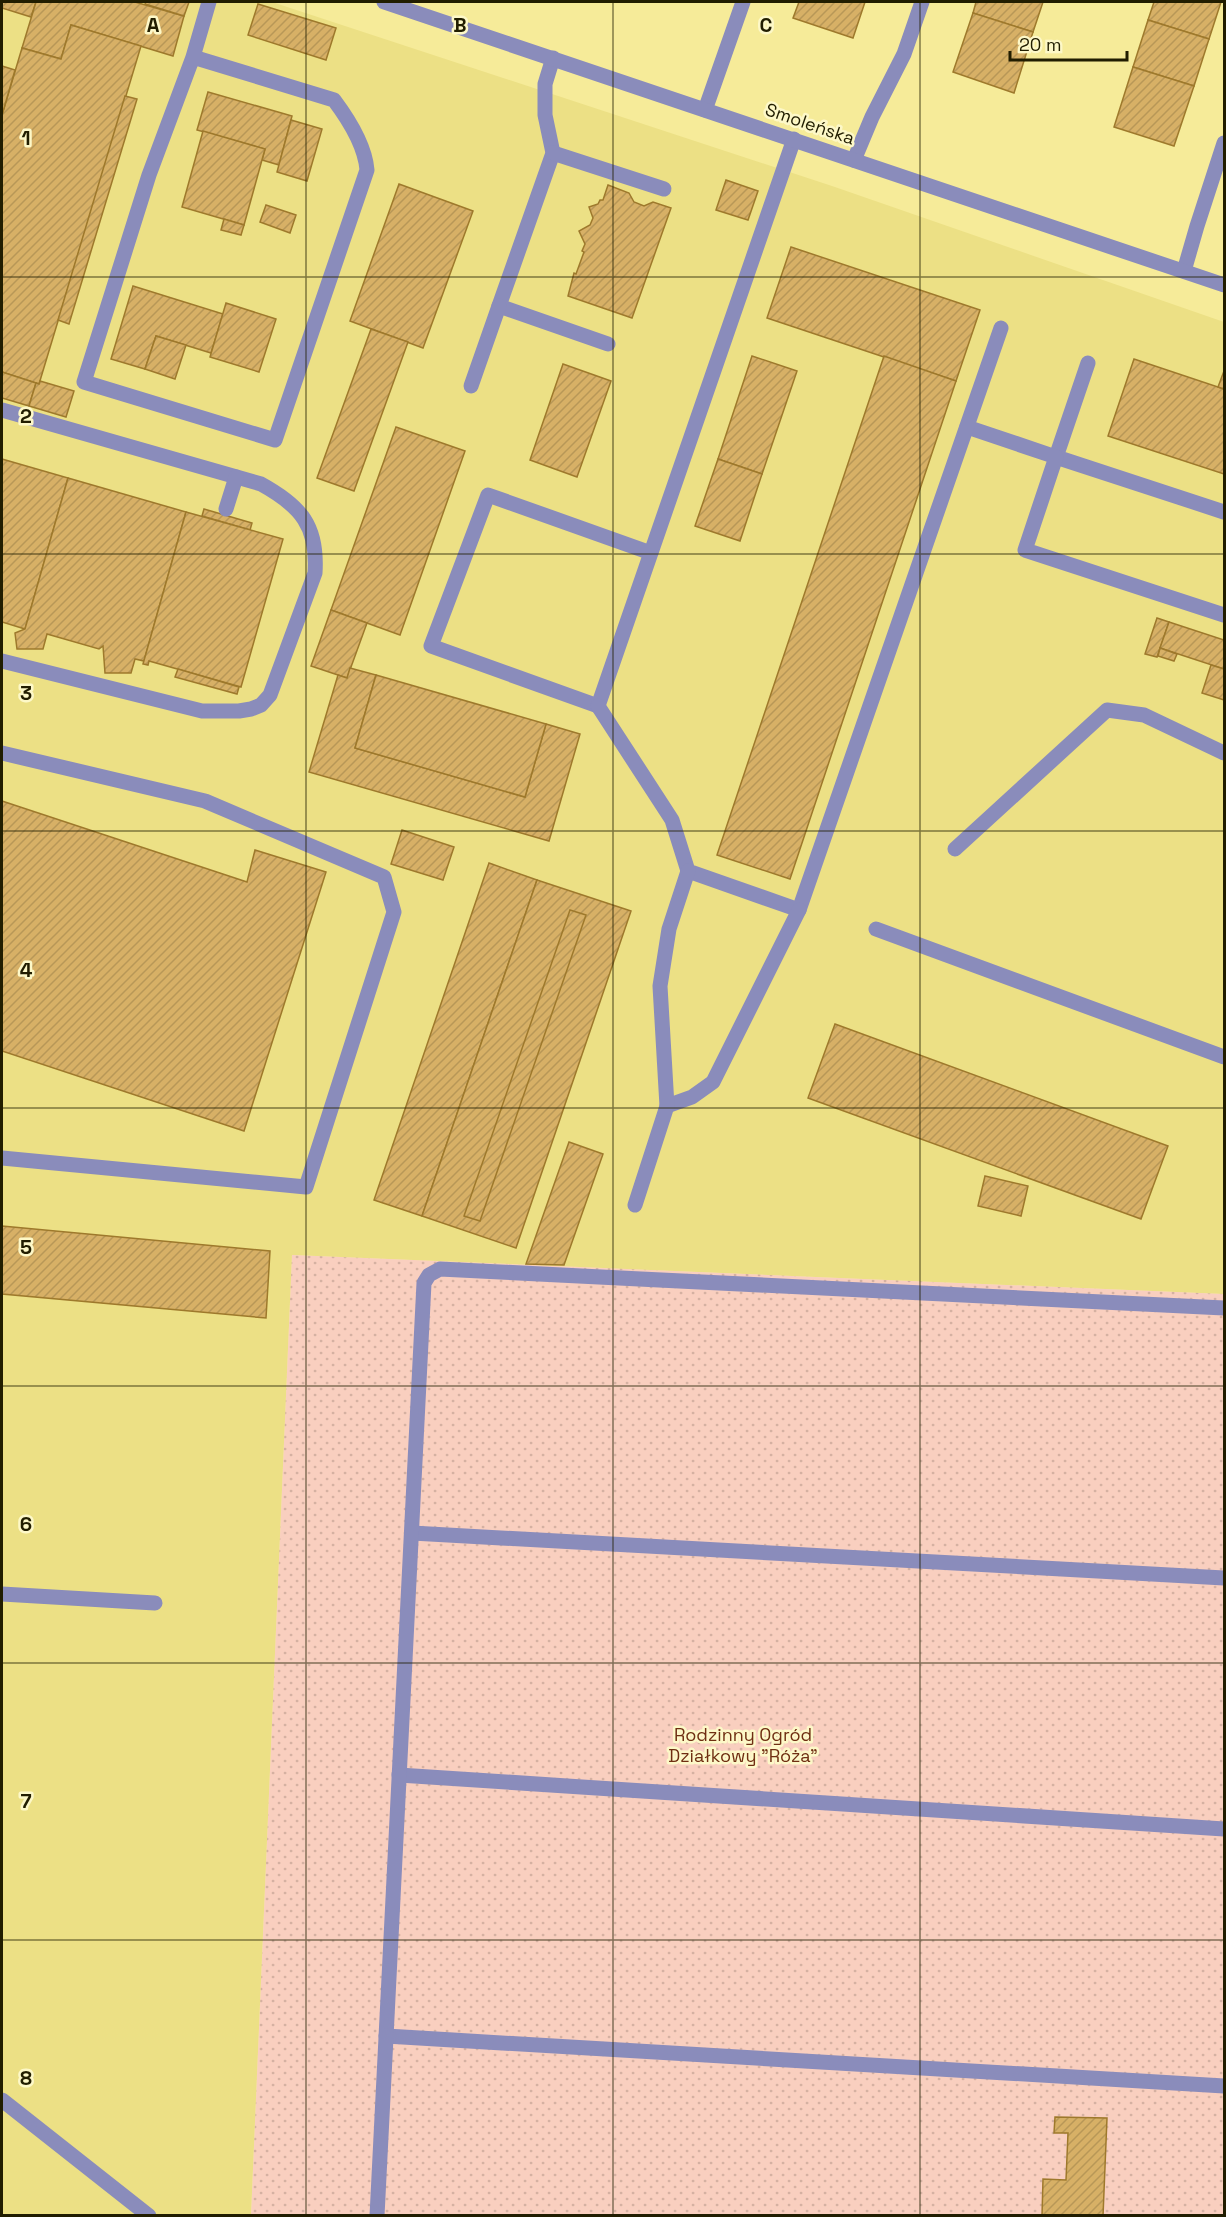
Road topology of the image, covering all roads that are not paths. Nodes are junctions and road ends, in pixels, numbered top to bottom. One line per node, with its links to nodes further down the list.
1 (208, 2): 5 (street)
2 (384, 2): 6 (street, Smoleńska)
3 (743, 2): 7 (street)
4 (922, 2): 11 (street)
5 (193, 57): 5 (street)
6 (553, 58): 7 (street, Smoleńska); 10 (street)
7 (705, 110): 8 (street, Smoleńska)
8 (794, 139): 11 (street, Smoleńska); 26 (street)
9 (1224, 143): 13 (street)
10 (554, 153): 12 (street); 15 (street)
11 (854, 160): 13 (street, Smoleńska)
12 (664, 189)
13 (1184, 271): 14 (street, Smoleńska)
14 (1224, 285)
15 (499, 306): 17 (street); 19 (street)
16 (1001, 328): 21 (street)
17 (608, 344)
18 (1088, 363): 22 (street)
19 (471, 386)
20 (2, 410): 23 (street)
21 (967, 427): 22 (street); 34 (street)
22 (1056, 457): 25 (street); 27 (street)
23 (236, 477): 24 (street); 28 (street)
24 (226, 509)
25 (1224, 512)
26 (651, 553): 29 (street); 29 (street)
27 (1224, 615)
28 (2, 661)
29 (598, 706): 33 (street)
30 (2, 753): 38 (street)
31 (1224, 753): 32 (street)
32 (955, 849)
33 (688, 871): 34 (street); 37 (street)
34 (799, 910): 37 (street)
35 (876, 929): 36 (street)
36 (1224, 1057)
37 (667, 1106): 39 (street)
38 (2, 1158)
39 (635, 1204)
40 (1224, 1308): 41 (street)
41 (412, 1533): 42 (street); 45 (street)
42 (1224, 1578)
43 (2, 1594): 44 (street)
44 (155, 1603)
45 (399, 1775): 46 (street); 47 (street)
46 (1224, 1829)
47 (386, 2036): 48 (street); 51 (street)
48 (1224, 2086)
49 (2, 2100): 50 (street)
50 (149, 2216)
51 (377, 2216)

